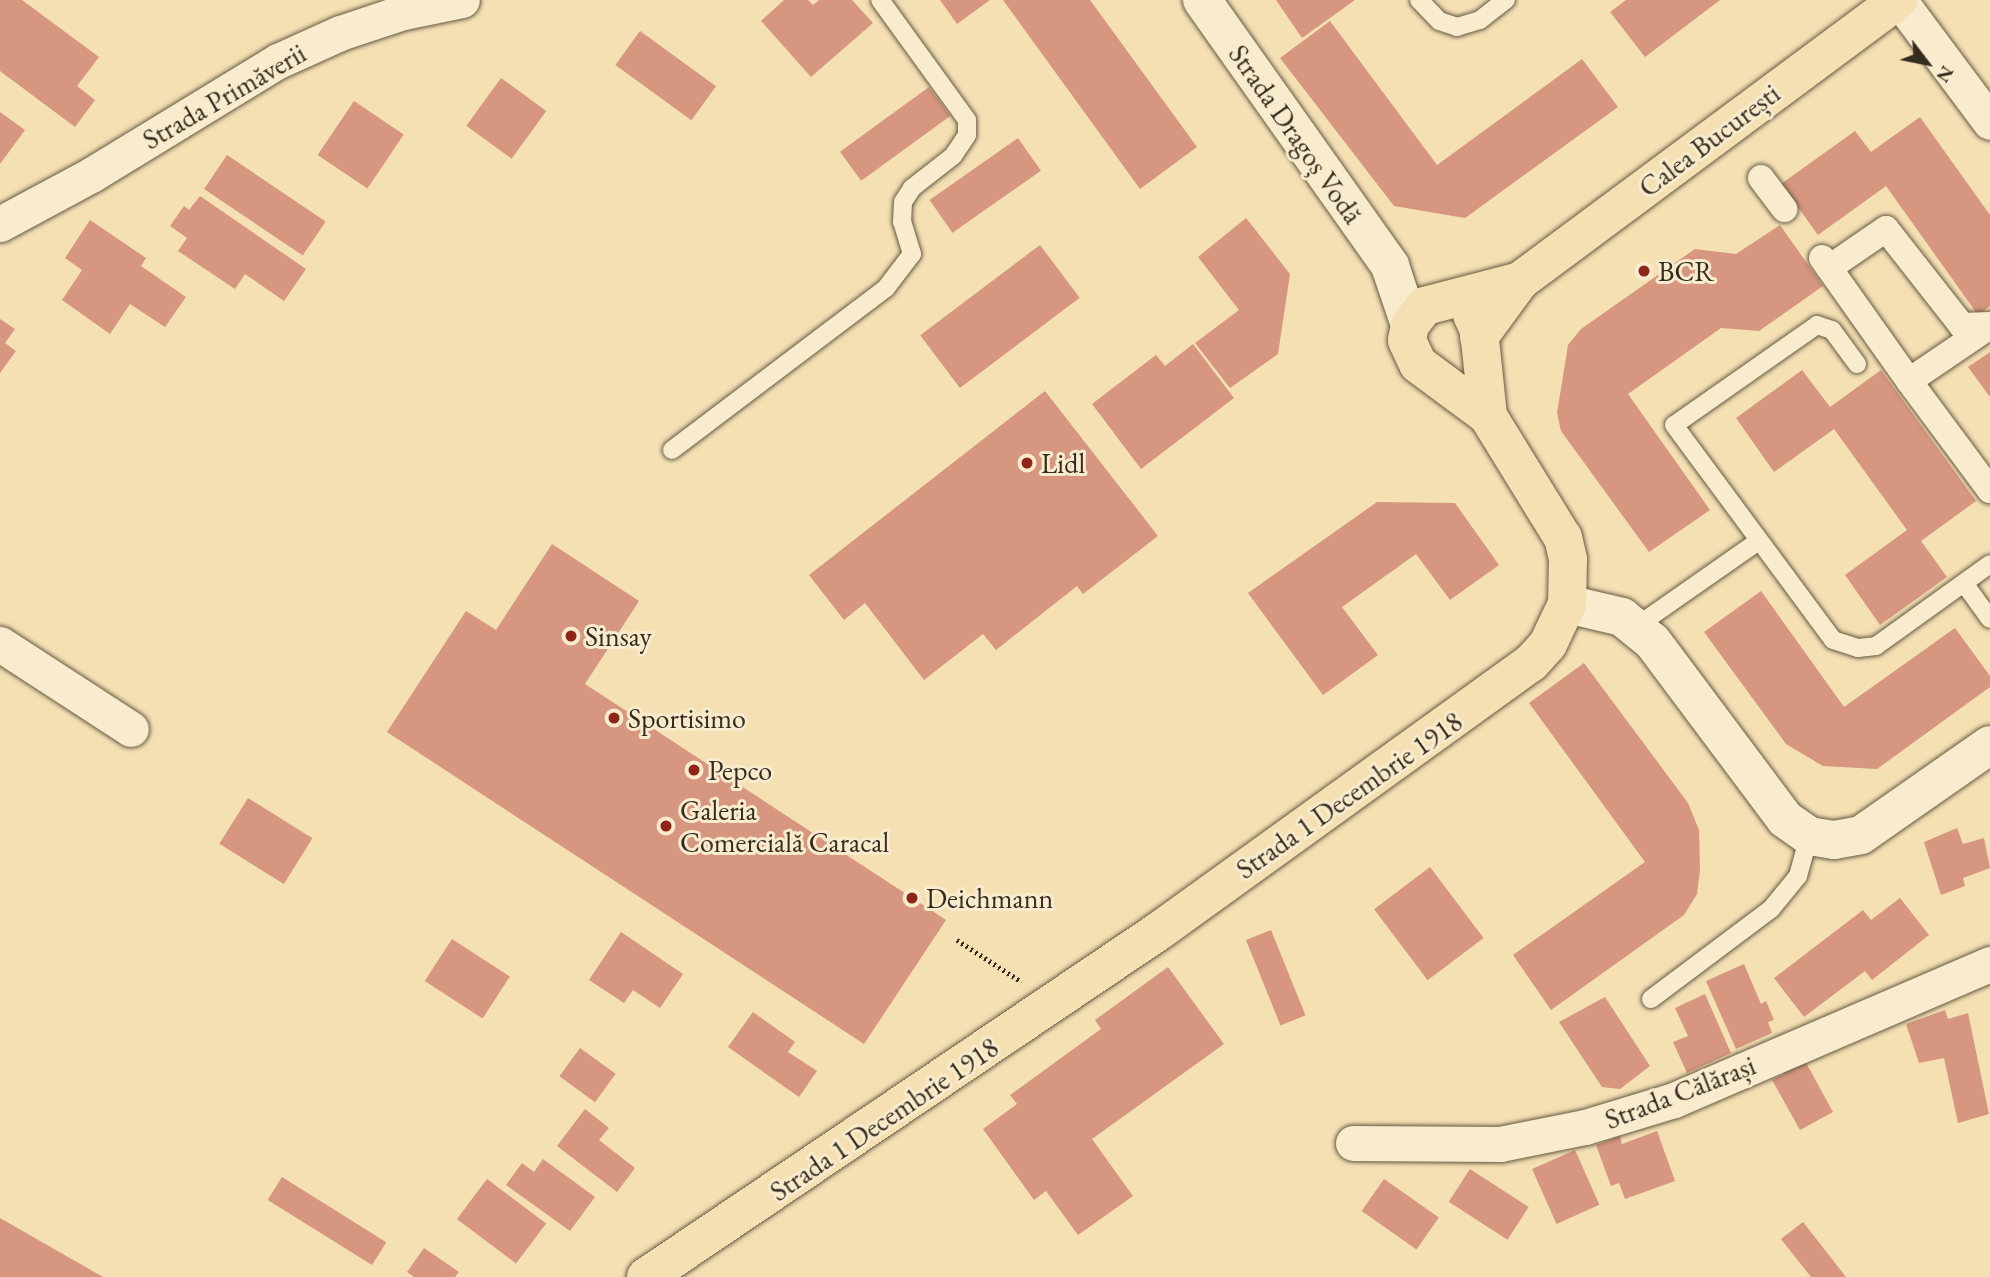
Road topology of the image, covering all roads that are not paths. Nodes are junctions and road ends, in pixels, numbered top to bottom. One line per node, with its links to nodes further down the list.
1 (462, 0): 10 (street, Strada Primăverii)
2 (880, 0): 21 (lane)
3 (1202, 0): 11 (main road, Strada Dragoș Vodă)
4 (1419, 0): 5 (lane)
5 (1506, 0)
6 (1899, 0): 7 (street); 12 (main road, Calea București)
7 (1990, 122)
8 (1761, 178): 9 (street)
9 (1784, 209)
10 (0, 224)
11 (1390, 266): 13 (main road); 14 (main road)
12 (1520, 281): 13 (main road); 16 (main road)
13 (1445, 301): 14 (main road); 16 (main road)
14 (1410, 325): 18 (main road)
15 (1990, 325): 19 (street); 19 (street)
16 (1479, 341): 18 (main road); 20 (main road)
17 (1857, 364): 23 (lane)
18 (1432, 372): 20 (main road)
19 (1909, 381): 22 (street)
20 (1488, 416): 26 (main road)
21 (672, 450)
22 (1990, 490)
23 (1757, 542): 25 (lane); 28 (lane)
24 (1990, 564): 25 (lane)
25 (1964, 583): 27 (lane)
26 (1567, 604): 28 (main road); 36 (main road, Strada 1 Decembrie 1918)
27 (1990, 619)
28 (1637, 626): 32 (main road)
29 (0, 644): 30 (street)
30 (131, 729)
31 (1990, 745): 32 (main road)
32 (1809, 836): 34 (lane)
33 (1990, 964): 35 (street, Strada Călărași)
34 (1651, 999)
35 (1353, 1143)
36 (646, 1277)

